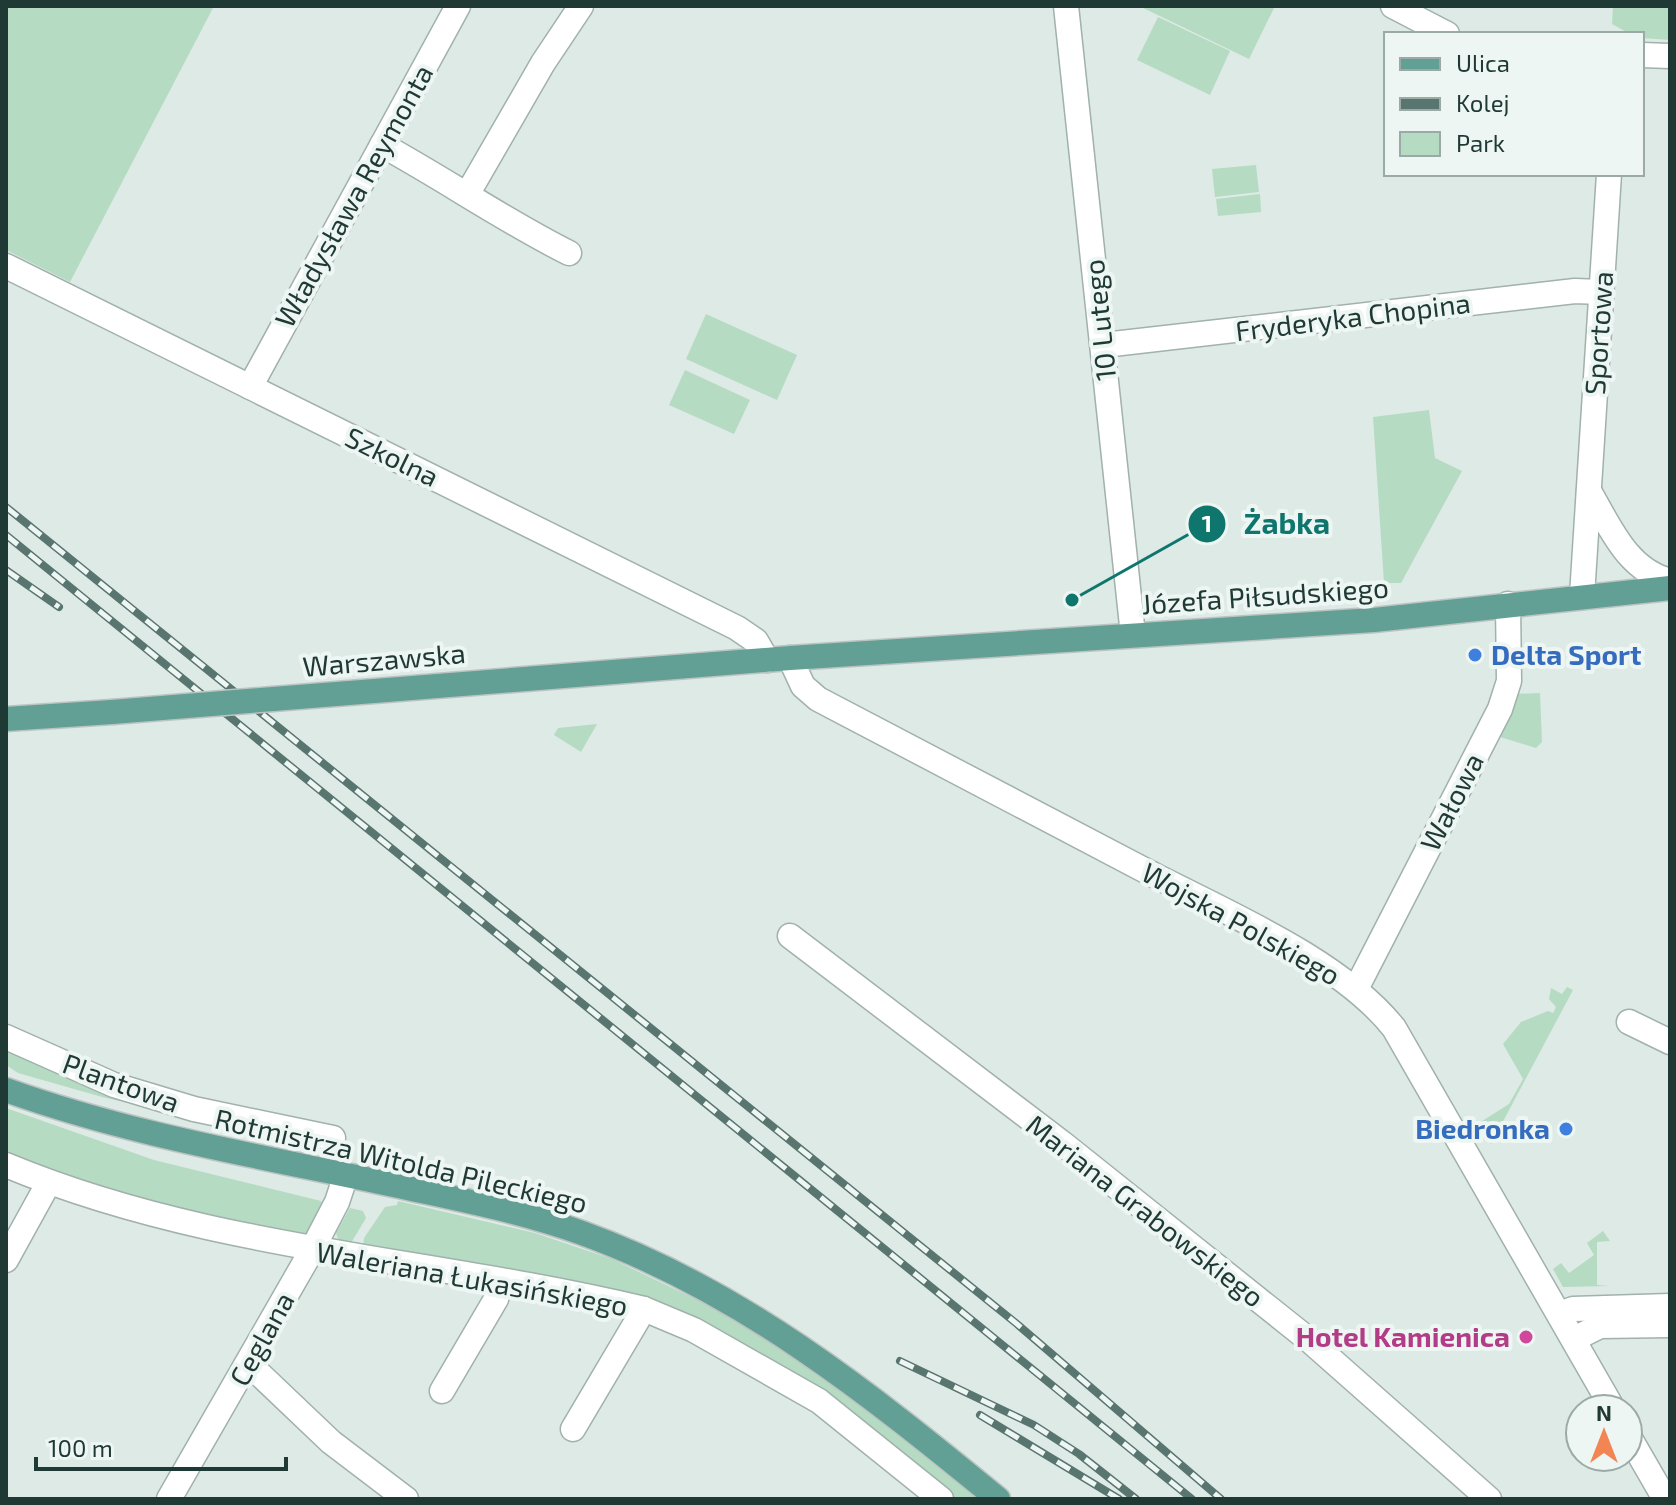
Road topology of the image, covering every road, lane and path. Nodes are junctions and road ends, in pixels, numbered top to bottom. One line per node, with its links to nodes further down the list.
1 (458, 6): 8 (street, Władysława Reymonta)
2 (581, 6): 10 (street)
3 (1066, 6): 14 (street, 10 Lutego)
4 (1393, 6): 5 (street)
5 (1443, 32)
6 (1644, 55): 7 (street)
7 (1670, 56)
8 (382, 145): 10 (street); 15 (street, Władysława Reymonta)
9 (1609, 176): 13 (street, Sportowa)
10 (468, 193): 11 (street)
11 (569, 253)
12 (6, 266): 15 (street, Szkolna)
13 (1601, 292): 14 (street, Fryderyka Chopina); 16 (street, Sportowa)
14 (1104, 345): 21 (street, 10 Lutego)
15 (250, 387): 22 (street, Szkolna)
16 (1589, 491): 17 (street); 19 (street, Sportowa)
17 (1670, 581)
18 (1670, 588): 19 (main road, Józefa Piłsudskiego)
19 (1582, 596): 20 (main road, Józefa Piłsudskiego)
20 (1508, 604): 21 (main road, Józefa Piłsudskiego); 25 (street, Wałowa)
21 (1133, 635): 22 (main road, Józefa Piłsudskiego)
22 (779, 659): 23 (main road, Warszawska, bridge); 25 (street, Wojska Polskiego)
23 (6, 719)
24 (790, 936): 51 (street, Mariana Grabowskiego)
25 (1356, 989): 39 (street, Wojska Polskiego)
26 (1629, 1022): 28 (street)
27 (6, 1037): 30 (street, Plantowa)
28 (1670, 1042)
29 (6, 1090): 32 (main road, Rotmistrza Witolda Pileckiego)
30 (333, 1138)
31 (6, 1165): 33 (street, Waleriana Łukasińskiego)
32 (346, 1175): 34 (street, Ceglana); 50 (main road, Rotmistrza Witolda Pileckiego)
33 (49, 1182): 34 (street, Waleriana Łukasińskiego); 35 (street)
34 (312, 1250): 36 (street, Waleriana Łukasińskiego); 42 (street, Ceglana)
35 (6, 1260)
36 (501, 1282): 38 (street, Waleriana Łukasińskiego); 43 (street)
37 (1670, 1306): 39 (street)
38 (644, 1309): 45 (street); 49 (street, Waleriana Łukasińskiego)
39 (1560, 1314): 41 (street, Wojska Polskiego)
40 (1670, 1325): 41 (street)
41 (1574, 1339): 44 (street, Wojska Polskiego)
42 (249, 1364): 47 (street); 48 (street, Ceglana)
43 (442, 1391)
44 (1604, 1393)
45 (573, 1429)
46 (1644, 1463): 52 (street)
47 (403, 1498)
48 (169, 1499)
49 (941, 1499)
50 (998, 1499)
51 (1489, 1499)
52 (1665, 1499)

